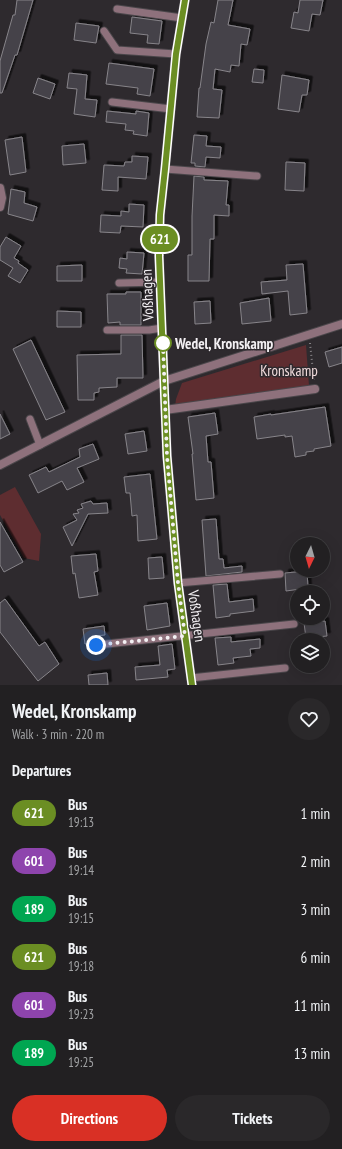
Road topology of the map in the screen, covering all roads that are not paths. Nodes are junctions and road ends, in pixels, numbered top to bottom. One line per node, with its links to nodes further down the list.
1 (184, 0): 3 (street, Voßhagen)
2 (117, 9): 3 (lane)
3 (182, 18): 5 (street, Voßhagen)
4 (104, 31): 5 (lane)
5 (176, 54): 7 (street, Voßhagen)
6 (112, 102): 7 (lane)
7 (170, 109): 8 (street, Voßhagen)
8 (165, 169): 9 (lane); 12 (street, Voßhagen)
9 (257, 176)
10 (0, 188): 11 (street)
11 (0, 207)
12 (160, 282): 13 (lane); 15 (street, Voßhagen)
13 (118, 283)
14 (342, 324): 17 (street)
15 (162, 328): 16 (lane); 17 (street, Voßhagen)
16 (107, 330)
17 (164, 381): 19 (street, Voßhagen); 21 (street)
18 (315, 389): 19 (street)
19 (165, 410): 24 (street, Voßhagen)
20 (30, 419): 21 (lane)
21 (40, 445): 22 (street)
22 (0, 465)
23 (280, 574): 24 (lane)
24 (178, 583): 26 (street, Voßhagen)
25 (290, 624): 26 (lane)
26 (185, 636): 27 (lane); 29 (street, Voßhagen)
27 (96, 645)
28 (285, 668): 29 (lane)
29 (192, 681)

